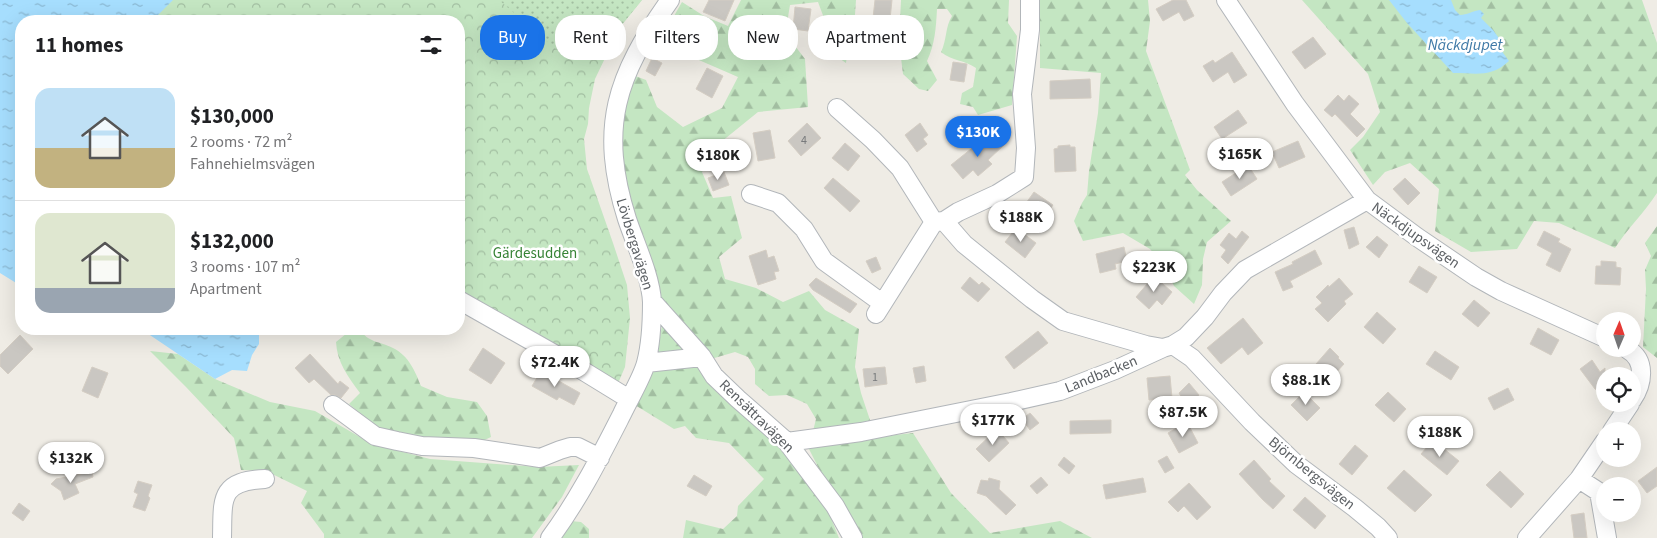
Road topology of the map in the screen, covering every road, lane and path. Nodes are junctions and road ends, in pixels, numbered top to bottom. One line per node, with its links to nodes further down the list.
1 (670, 0): 8 (street, Lövbergavägen)
2 (1030, 0): 7 (street)
3 (1226, 0): 6 (street, Näckdjupsvägen)
4 (838, 108): 7 (street, Björnbergsvägen)
5 (751, 194): 7 (street)
6 (1367, 200): 10 (street, Näckdjupsvägen); 11 (street, Landbacken)
7 (939, 222): 11 (street, Björnbergsvägen)
8 (652, 302): 12 (street, Rensättravägen); 13 (street, Lövbergavägen)
9 (465, 303): 14 (street)
10 (1596, 334)
11 (1168, 346): 16 (street, Landbacken); 24 (street, Björnbergsvägen)
12 (702, 357): 13 (street); 16 (street, Rensättravägen)
13 (646, 363): 14 (street, Lövbergavägen)
14 (629, 399): 18 (street, Lövbergavägen)
15 (333, 405): 18 (street)
16 (787, 442): 23 (street, Rensättravägen)
17 (1596, 454): 20 (street)
18 (600, 458): 22 (street, Lövbergavägen)
19 (264, 479): 21 (street)
20 (1579, 479): 25 (street); 26 (street)
21 (222, 538)
22 (550, 538)
23 (853, 538)
24 (1388, 538)
25 (1527, 538)
26 (1607, 538)

